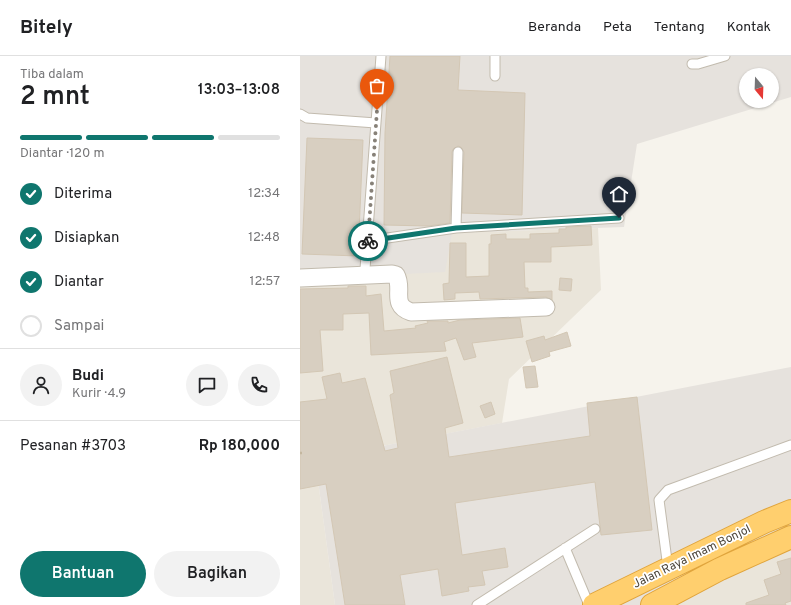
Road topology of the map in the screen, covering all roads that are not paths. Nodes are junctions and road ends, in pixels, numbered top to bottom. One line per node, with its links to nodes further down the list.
1 (381, 56): 7 (lane)
2 (496, 56): 5 (lane)
3 (725, 56): 4 (lane)
4 (692, 64)
5 (495, 76)
6 (300, 114): 7 (lane)
7 (376, 123): 11 (lane)
8 (458, 152): 10 (lane)
9 (619, 218): 10 (lane)
10 (456, 228): 11 (lane)
11 (367, 241): 12 (lane)
12 (365, 269)
13 (300, 278): 14 (street)
14 (546, 307)
15 (791, 446): 20 (lane)
16 (791, 511): 20 (highway, Jalan Raya Imam Bonjol)
17 (595, 530): 19 (lane)
18 (791, 537): 24 (highway, Jalan Raya Imam Bonjol)
19 (565, 548): 21 (lane); 22 (lane)
20 (668, 569): 23 (highway, Jalan Raya Imam Bonjol)
21 (476, 605)
22 (589, 605)
23 (594, 605)
24 (652, 605)

